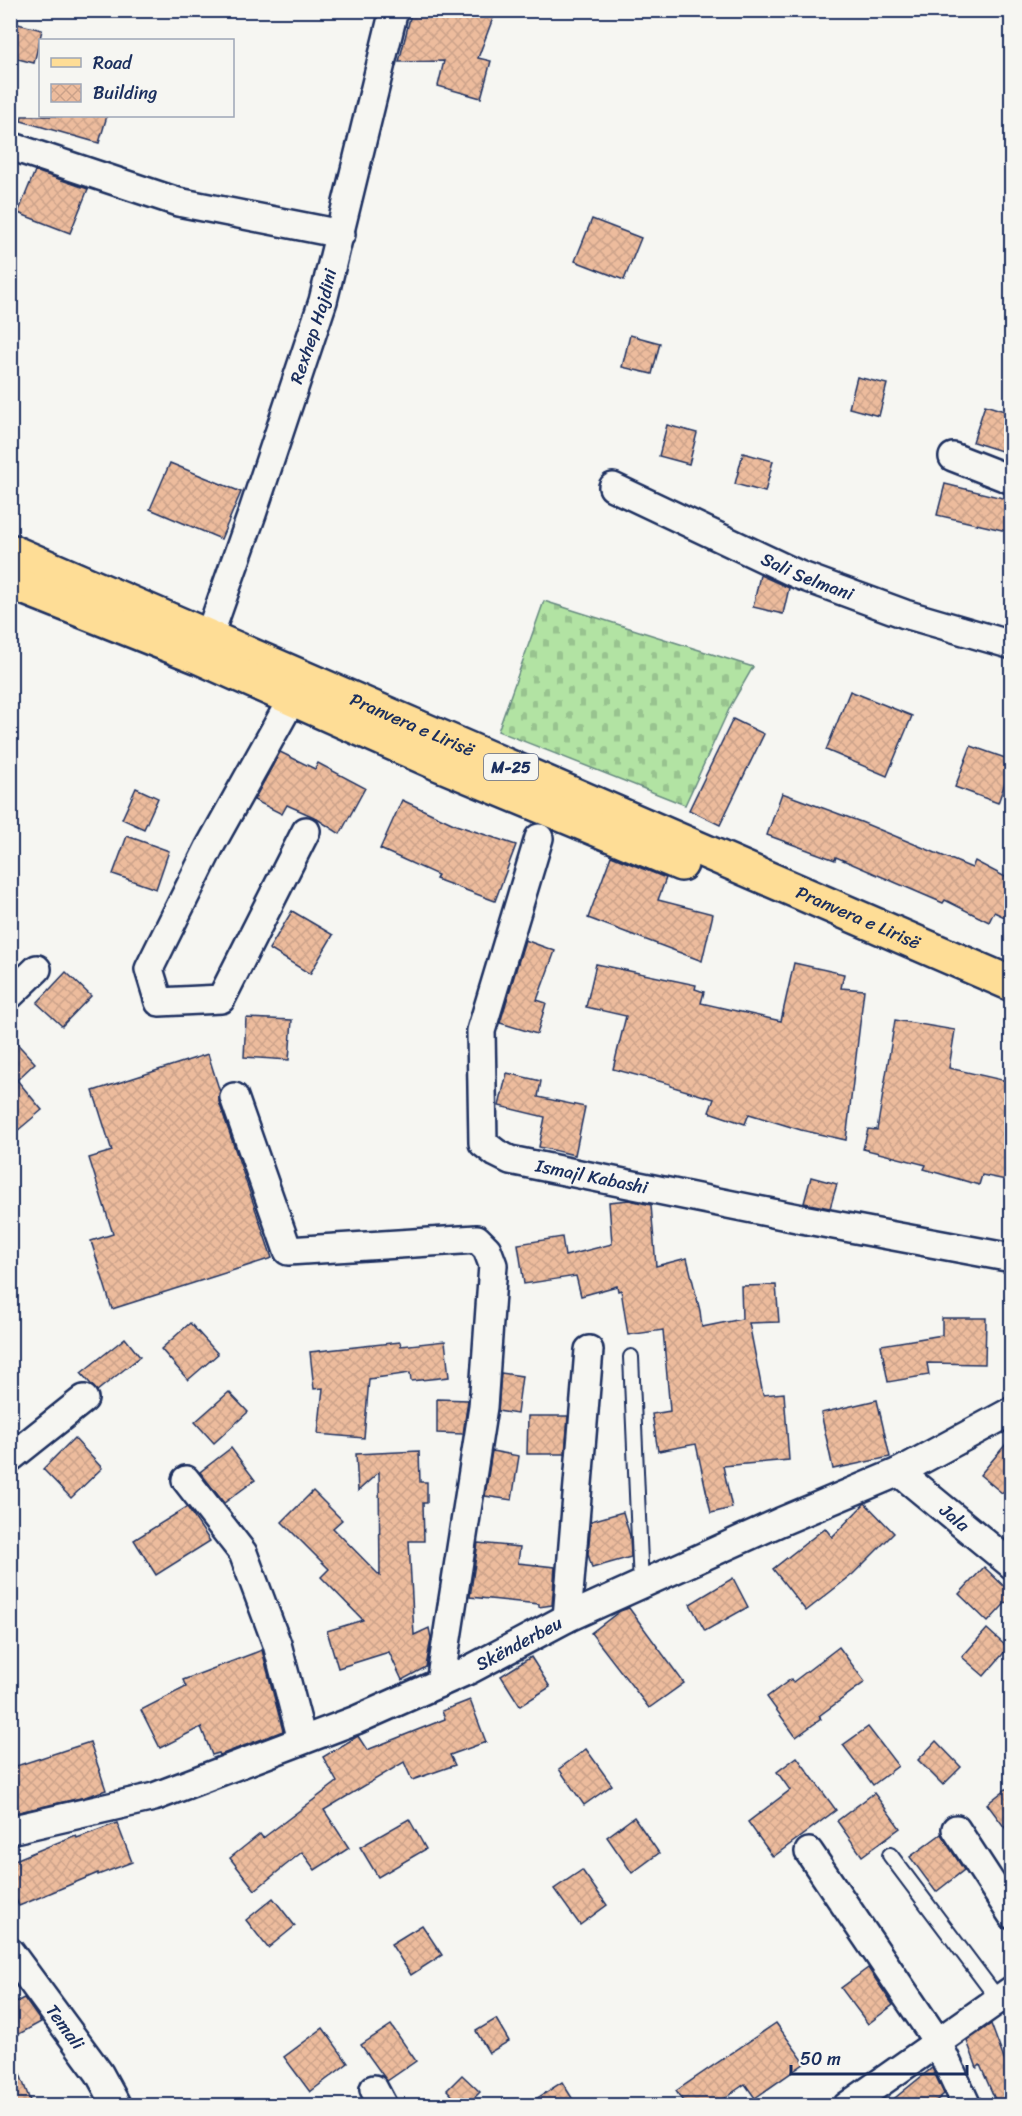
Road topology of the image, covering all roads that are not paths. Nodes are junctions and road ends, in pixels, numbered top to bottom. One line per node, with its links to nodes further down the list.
1 (394, 10): 3 (street, Rexhep Hajdini)
2 (10, 146): 3 (street)
3 (341, 234): 9 (street, Rexhep Hajdini)
4 (953, 457): 5 (street)
5 (1011, 480)
6 (613, 487): 10 (street, Sali Selmani)
7 (10, 551): 9 (main road, Pranvera e Lirisë / M-25)
8 (10, 582): 11 (main road, Pranvera e Lirisë)
9 (209, 636): 15 (main road, Pranvera e Lirisë / M-25)
10 (1011, 645)
11 (292, 699): 12 (street); 17 (main road, Pranvera e Lirisë)
12 (306, 831)
13 (539, 838): 19 (street, Ismajl Kabashi)
14 (37, 969): 16 (street)
15 (1011, 984)
16 (10, 995)
17 (1011, 1002)
18 (234, 1096): 30 (street)
19 (1011, 1258)
20 (589, 1350): 29 (street)
21 (631, 1357): 28 (lane)
22 (84, 1399): 24 (street)
23 (1011, 1411): 25 (street, Skënderbeu)
24 (10, 1458)
25 (898, 1472): 27 (street, Jala); 28 (street, Skënderbeu)
26 (186, 1480): 31 (street)
27 (1011, 1565)
28 (641, 1585): 29 (street, Skënderbeu)
29 (567, 1618): 30 (street, Skënderbeu)
30 (440, 1683): 31 (street, Skënderbeu)
31 (302, 1740): 33 (street, Skënderbeu)
32 (956, 1829): 36 (street)
33 (10, 1830)
34 (809, 1852): 39 (street)
35 (890, 1855): 38 (lane)
36 (1011, 1915)
37 (10, 1952): 40 (street, Temali)
38 (1005, 1994): 39 (street)
39 (937, 2041): 41 (street); 42 (street)
40 (117, 2106)
41 (847, 2106)
42 (967, 2106)

